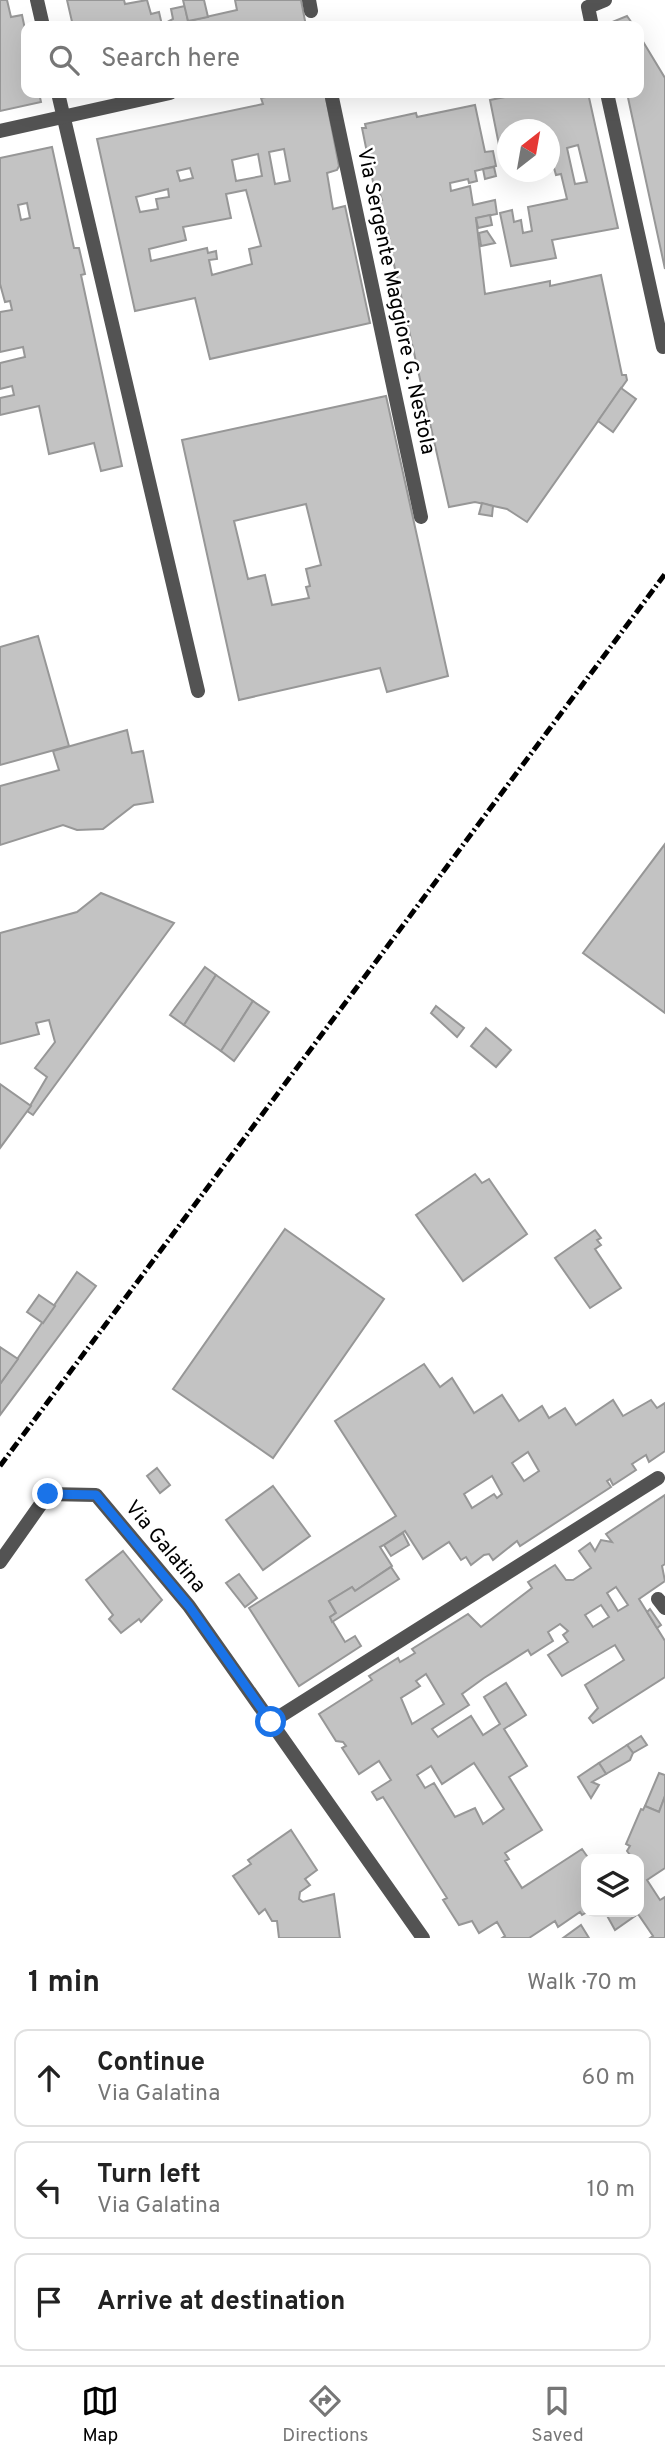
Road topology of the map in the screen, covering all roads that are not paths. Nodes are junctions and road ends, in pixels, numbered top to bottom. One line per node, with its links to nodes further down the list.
1 (37, 0): 3 (street)
2 (605, 0): 4 (street)
3 (42, 21)
4 (591, 21)
5 (59, 98): 9 (street)
6 (148, 98): 9 (street)
7 (332, 98): 12 (street, Via Sergente Maggiore G. Nestola)
8 (608, 98): 11 (street)
9 (63, 117): 10 (street); 13 (street)
10 (0, 131)
11 (663, 347)
12 (421, 517)
13 (198, 691)
14 (658, 1478): 16 (street)
15 (0, 1562): 16 (street, Via Galatina)
16 (271, 1722): 17 (street, Via Galatina)
17 (423, 1938)

